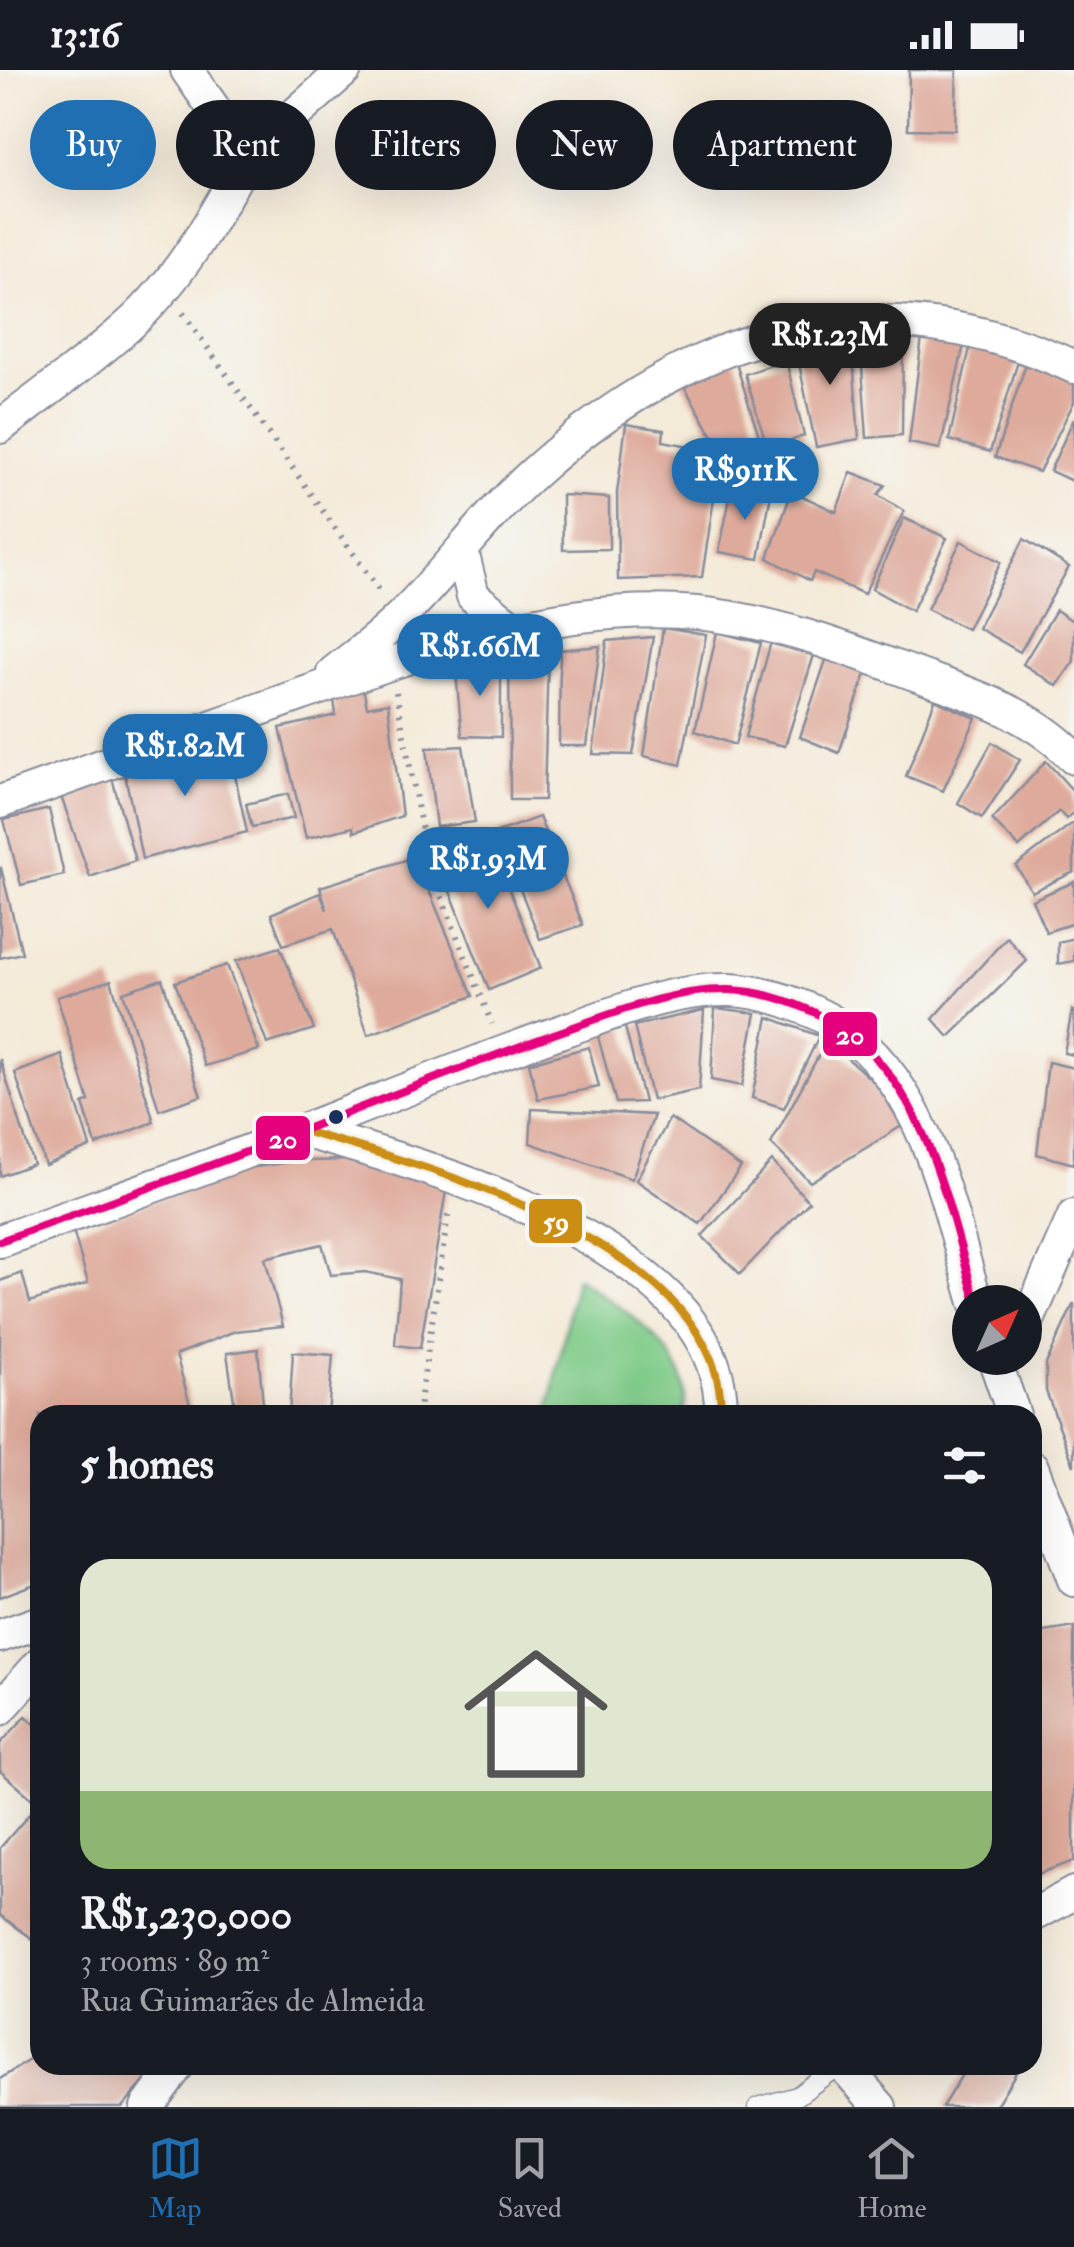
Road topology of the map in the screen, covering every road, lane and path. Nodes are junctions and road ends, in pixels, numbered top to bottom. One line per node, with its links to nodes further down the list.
1 (186, 70): 3 (street)
2 (345, 70): 4 (street)
3 (207, 100)
4 (311, 100)
5 (229, 190): 6 (street)
6 (161, 292): 8 (street); 10 (path)
7 (1074, 366): 9 (street)
8 (0, 427)
9 (462, 551): 10 (street); 11 (street)
10 (397, 621): 13 (street)
11 (511, 626): 12 (street); 14 (street)
12 (390, 661): 13 (street); 16 (path)
13 (310, 692): 15 (street)
14 (1074, 758)
15 (0, 802)
16 (504, 1052): 17 (street); 21 (street)
17 (303, 1131): 18 (street); 20 (street)
18 (454, 1174): 24 (path); 25 (street)
19 (1074, 1216): 22 (street)
20 (0, 1241)
21 (970, 1285)
22 (1042, 1289)
23 (1004, 1375): 26 (street)
24 (419, 1405)
25 (721, 1405)
26 (1012, 1405)
27 (1042, 1494): 28 (street)
28 (1074, 1580)
29 (30, 1626): 30 (street)
30 (0, 1636)
31 (30, 1675): 32 (street)
32 (0, 1709)
33 (1074, 1893): 34 (street)
34 (1042, 1911)
35 (171, 2075): 38 (street)
36 (827, 2075): 39 (lane)
37 (850, 2075): 40 (street)
38 (147, 2107)
39 (758, 2107)
40 (880, 2107)

